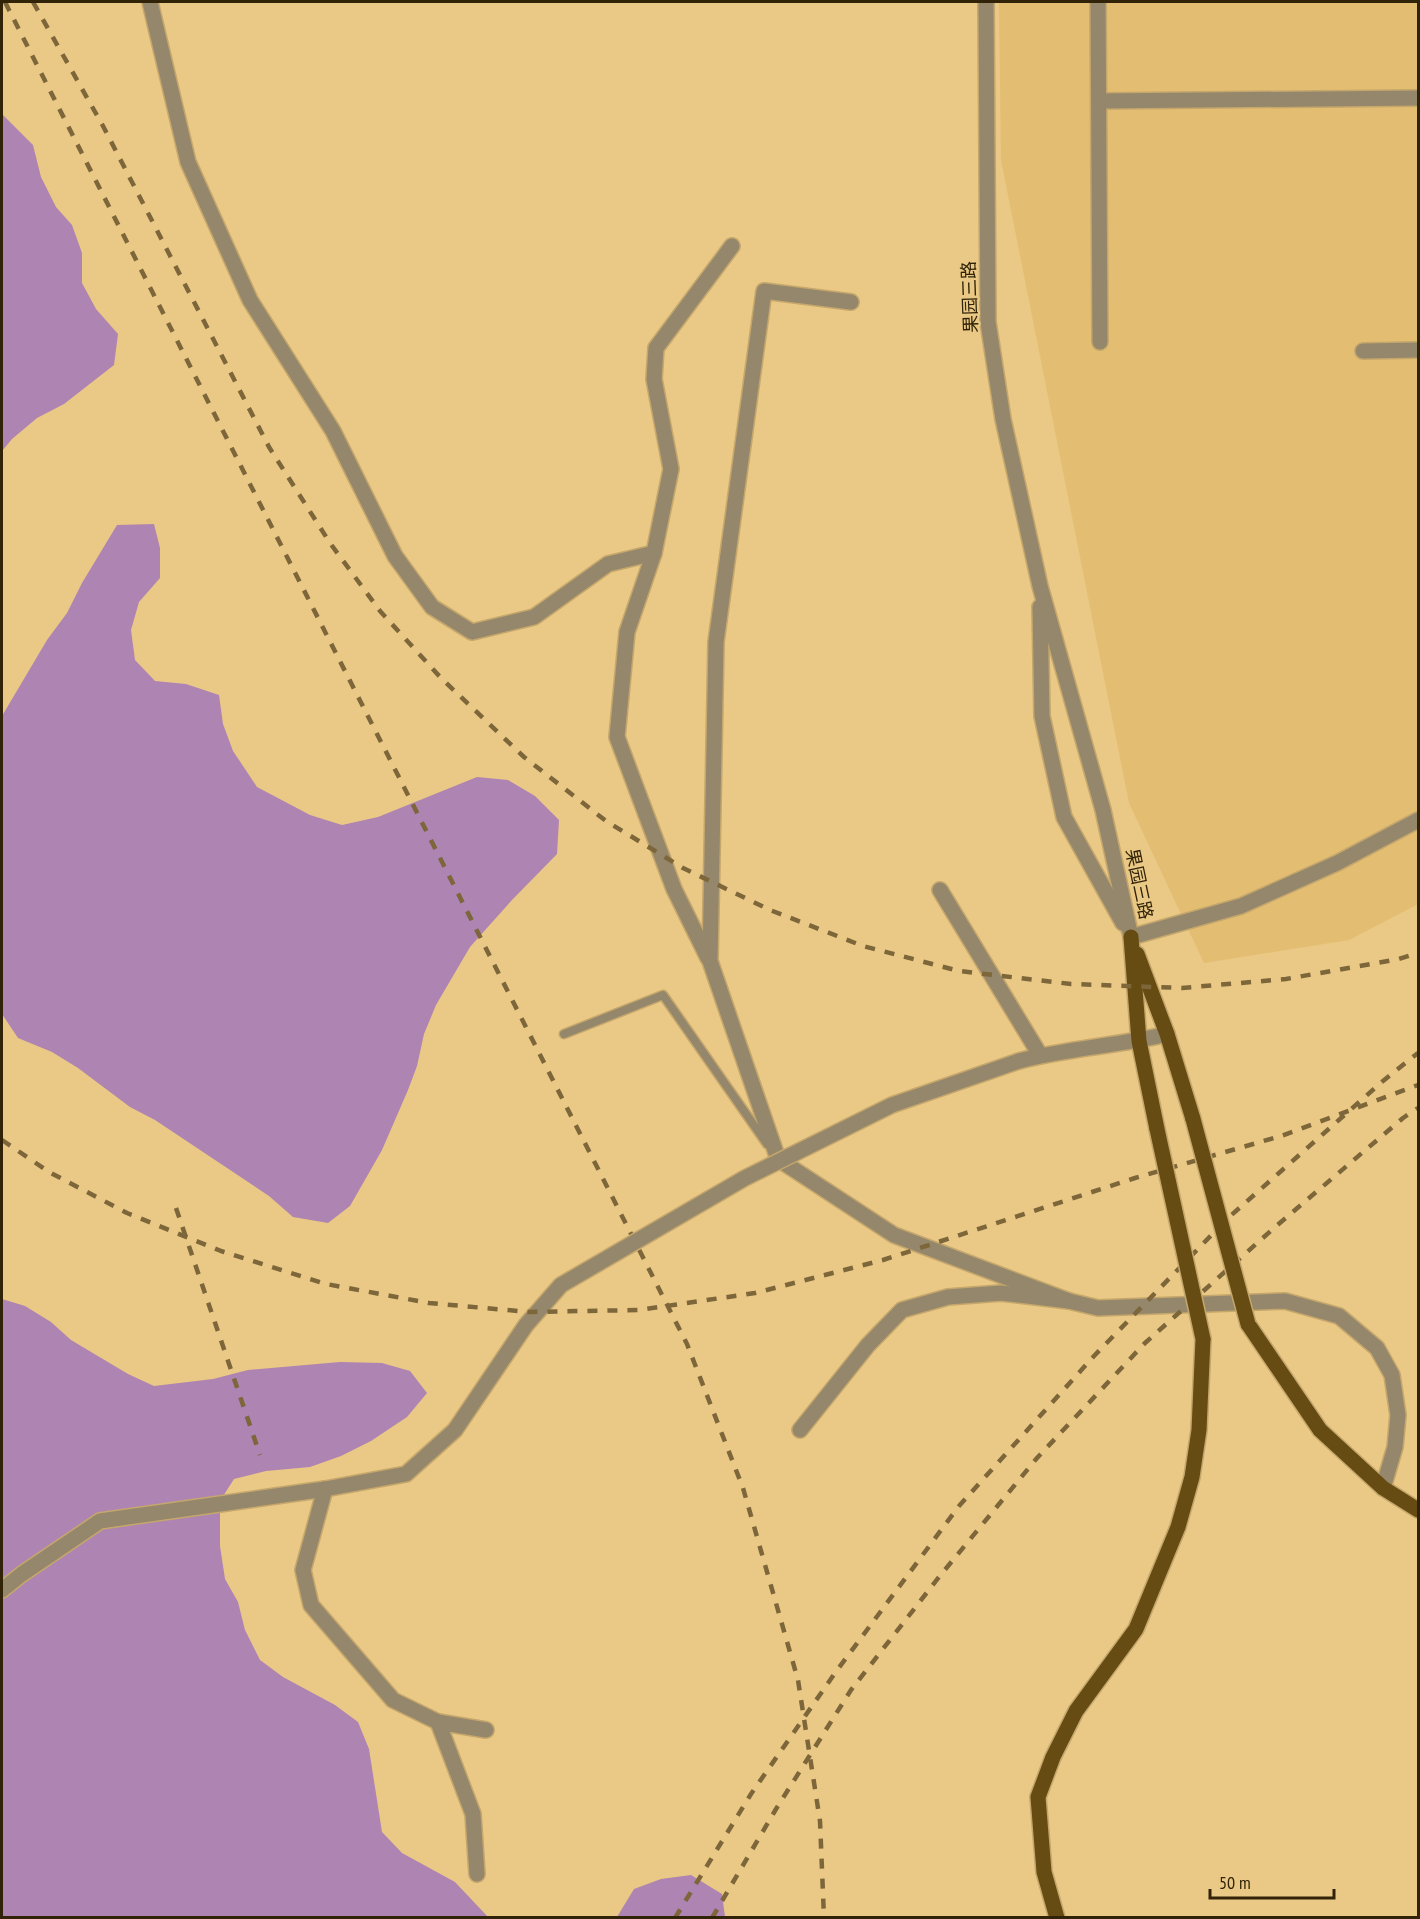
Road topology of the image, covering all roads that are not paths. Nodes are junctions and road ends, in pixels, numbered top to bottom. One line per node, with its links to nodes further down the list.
1 (150, 2): 11 (street)
2 (986, 2): 12 (street, 果园三路)
3 (1098, 2): 5 (street)
4 (1419, 98): 5 (street)
5 (1099, 101): 8 (street)
6 (732, 246): 11 (street)
7 (851, 302): 16 (street)
8 (1100, 342)
9 (1419, 350): 10 (street)
10 (1363, 351)
11 (654, 553): 16 (street)
12 (1040, 586): 15 (street, 果园三路); 15 (street, 果园三路)
13 (1419, 820): 15 (street)
14 (940, 890): 20 (street)
15 (1131, 937): 18 (main road); 19 (main road)
16 (710, 960): 21 (street)
17 (564, 1034): 21 (lane)
18 (1167, 1034): 19 (street); 24 (main road, bridge)
19 (1139, 1041): 20 (street); 31 (main road, bridge)
20 (1040, 1055): 25 (street, bridge)
21 (778, 1159): 22 (street)
22 (1069, 1302): 23 (street); 24 (street)
23 (800, 1430)
24 (1383, 1488): 26 (main road)
25 (325, 1489): 27 (street); 28 (street)
26 (1419, 1510)
27 (2, 1590)
28 (438, 1722): 29 (street); 30 (street)
29 (486, 1730)
30 (477, 1874)
31 (1057, 1917)

